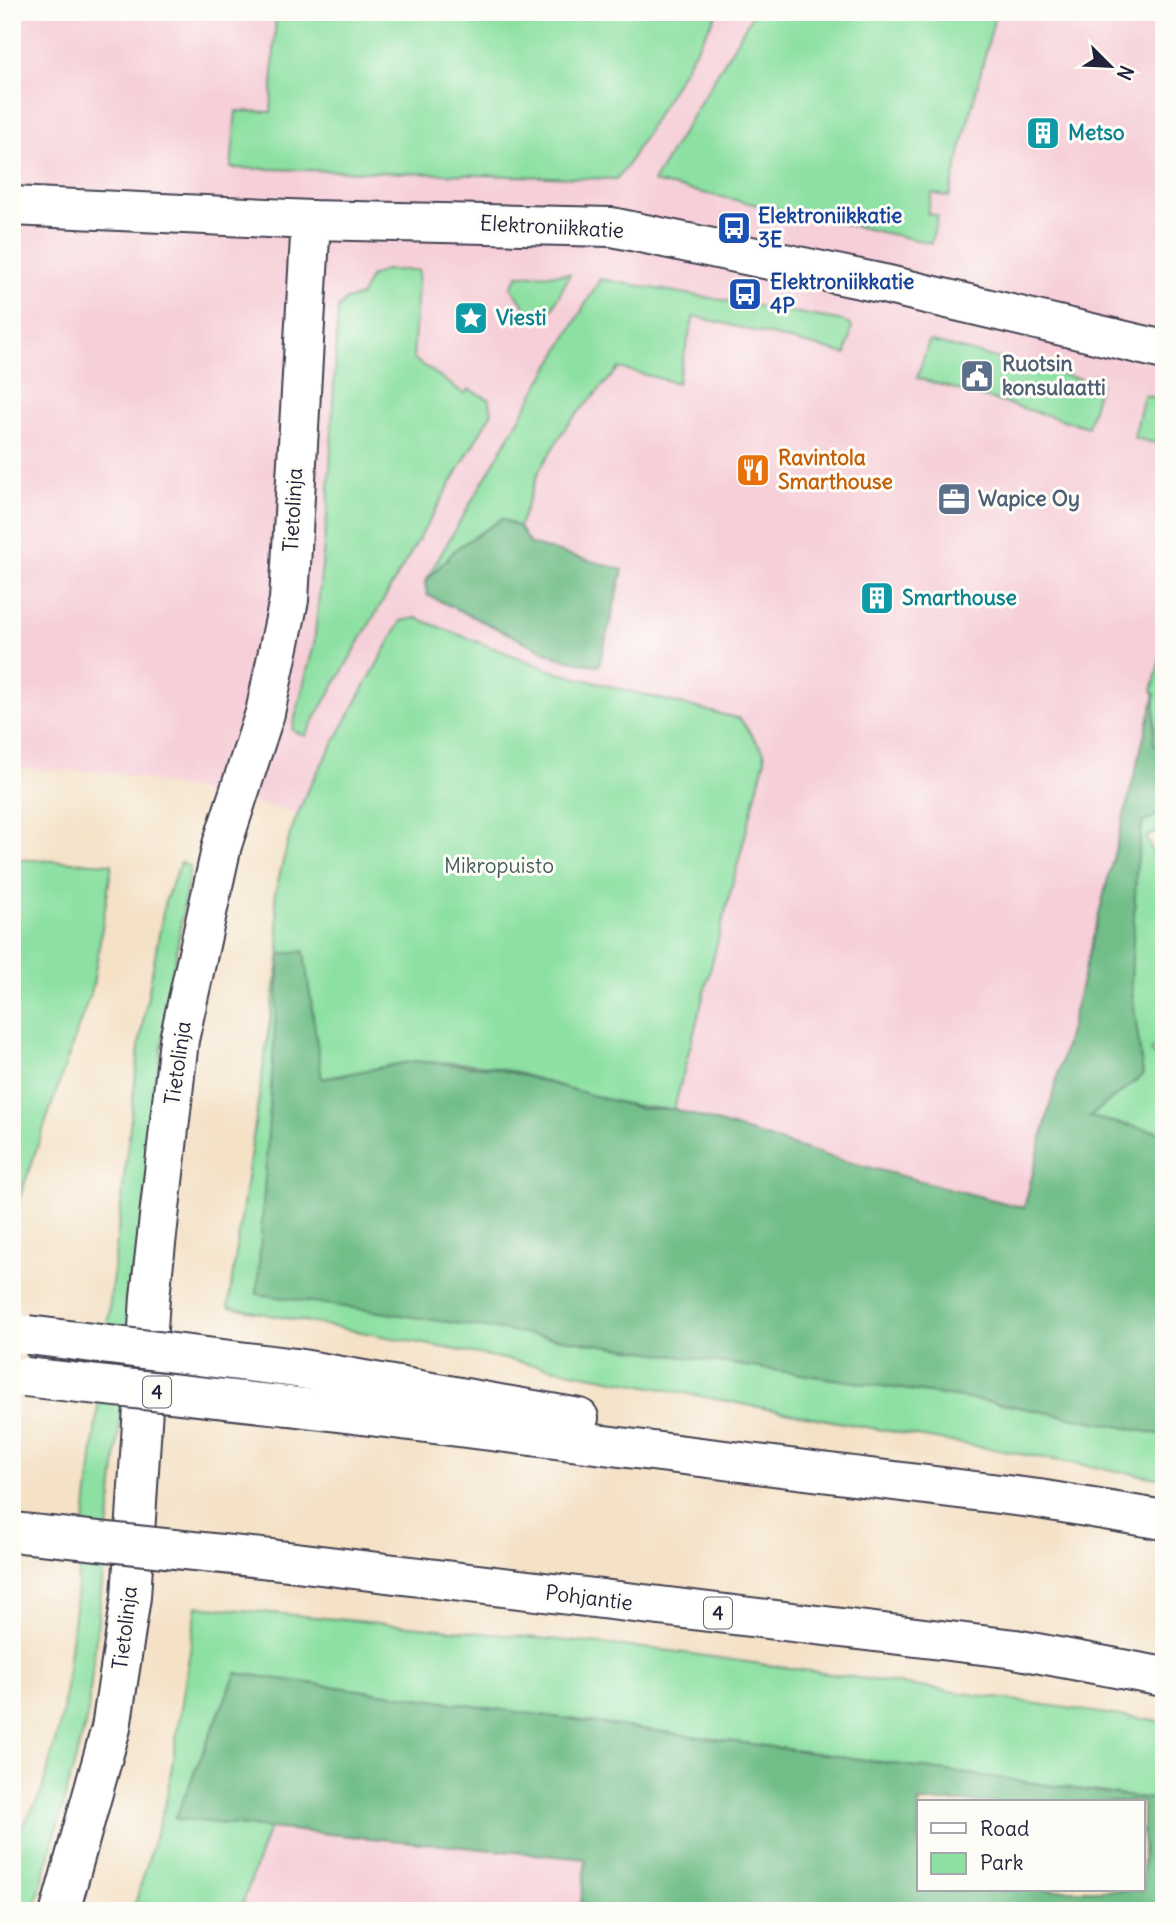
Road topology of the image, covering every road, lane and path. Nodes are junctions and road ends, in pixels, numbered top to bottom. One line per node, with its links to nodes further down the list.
1 (12, 206): 2 (main road, Elektroniikkatie)
2 (311, 220): 3 (main road, Elektroniikkatie); 10 (main road, Tietolinja)
3 (1164, 350)
4 (20, 1334): 6 (main road, bridge)
5 (18, 1377): 6 (main road, 4, bridge)
6 (1039, 1499): 7 (main road, 4)
7 (1164, 1520)
8 (12, 1532): 9 (main road, Pohjantie / 4, bridge)
9 (1164, 1677)
10 (60, 1911)

